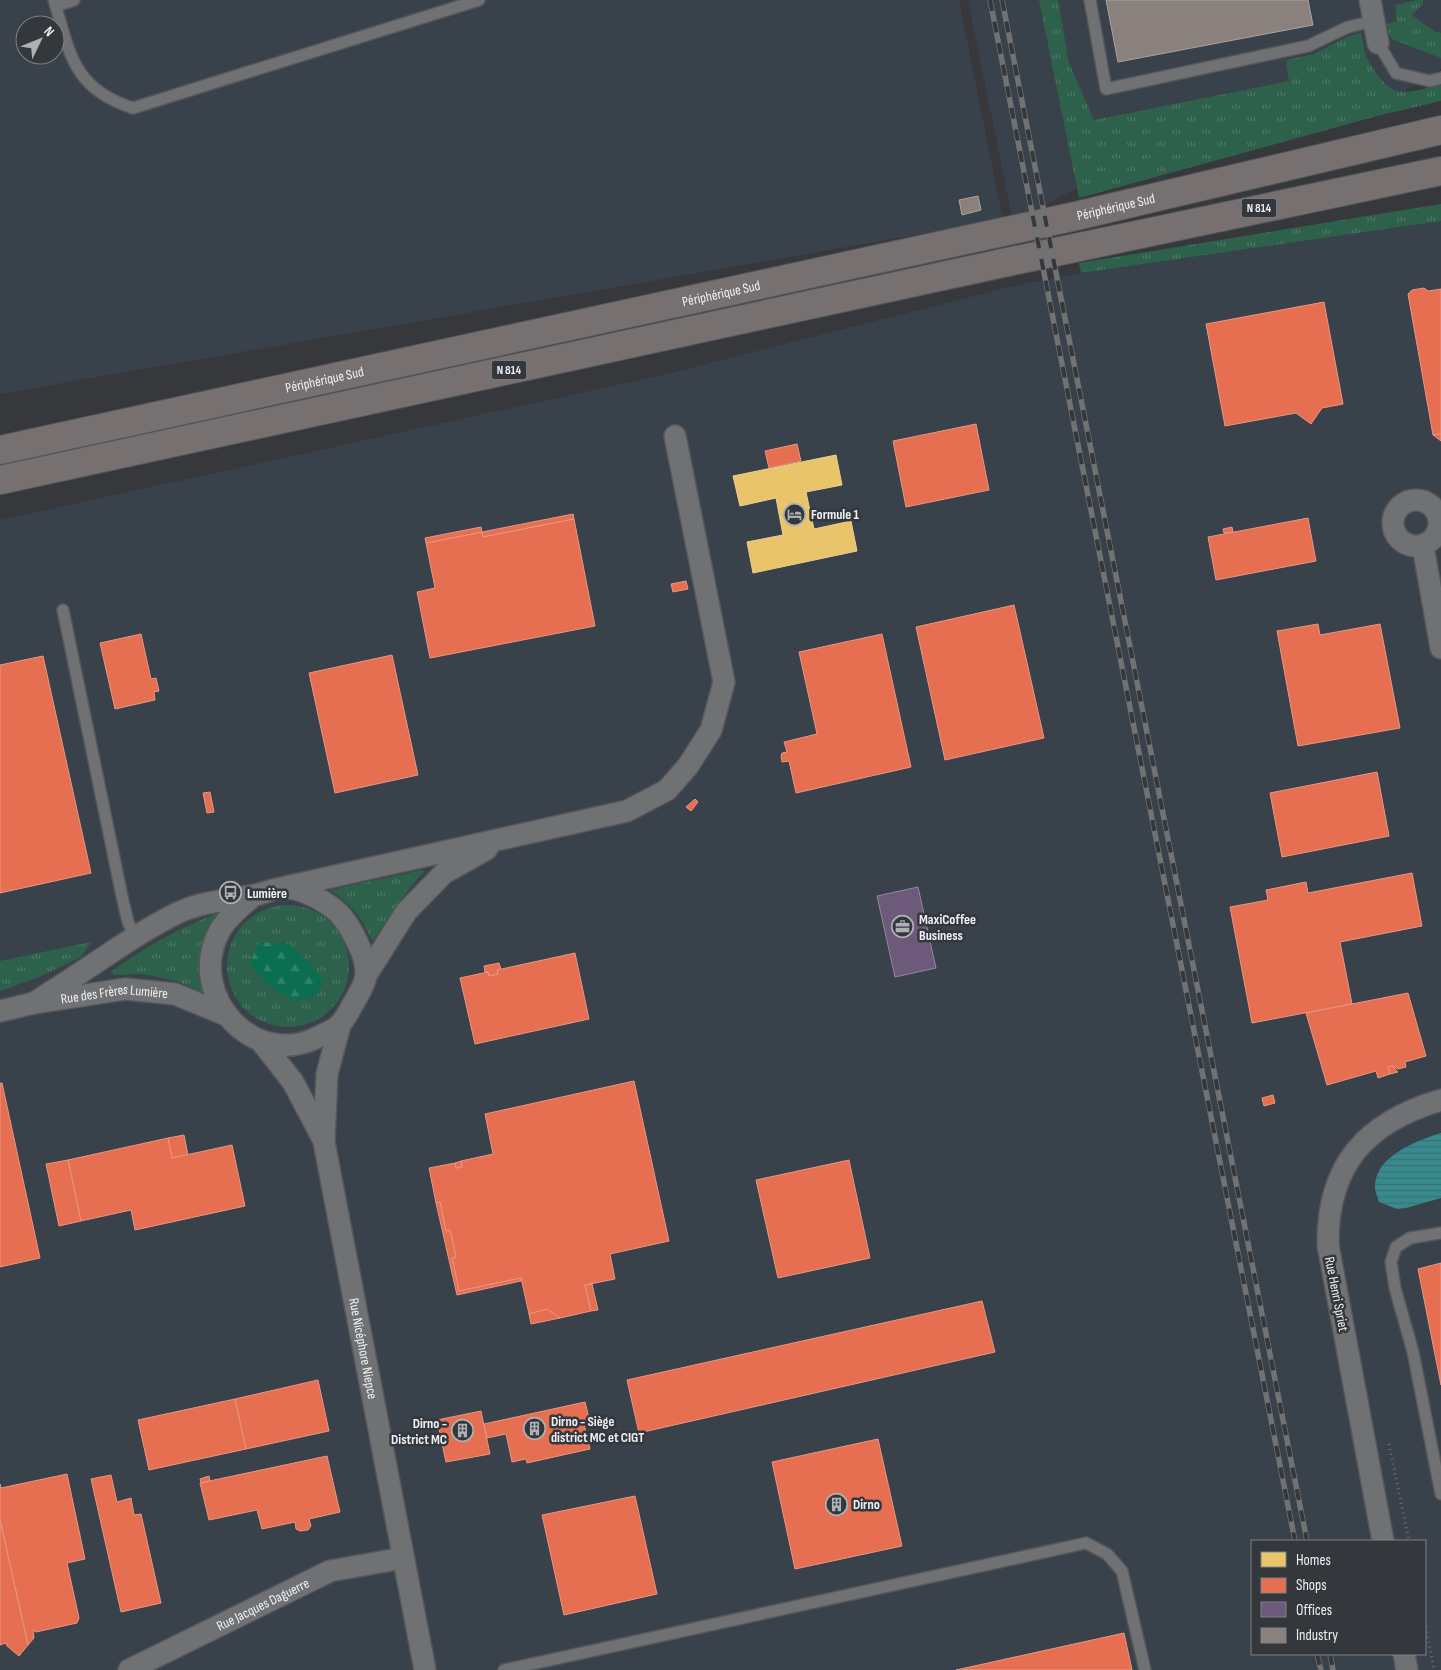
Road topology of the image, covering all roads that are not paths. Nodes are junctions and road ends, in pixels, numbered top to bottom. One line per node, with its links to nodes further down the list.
1 (74, 0): 5 (lane)
2 (479, 0): 5 (lane)
3 (1090, 0): 6 (lane)
4 (1370, 0): 6 (street)
5 (55, 3)
6 (1374, 21): 7 (street)
7 (1378, 43): 8 (lane)
8 (1441, 78)
9 (1441, 130): 12 (highway, Périphérique Sud / N 814)
10 (1441, 171): 13 (highway, Périphérique Sud / N 814)
11 (675, 436): 18 (street)
12 (0, 450)
13 (0, 480)
14 (1440, 518): 15 (street); 15 (street)
15 (1423, 546): 17 (street)
16 (63, 610): 21 (lane)
17 (1441, 648)
18 (507, 838): 19 (street); 22 (street)
19 (286, 888): 20 (street); 22 (street)
20 (254, 895): 21 (street); 25 (street)
21 (135, 937): 23 (street)
22 (367, 974): 26 (street)
23 (34, 1003): 24 (street, Rue des Frères Lumière); 25 (street, Rue des Frères Lumière)
24 (0, 1011)
25 (226, 1015): 27 (street)
26 (340, 1025): 27 (street); 29 (street, Rue Nicéphore Niepce)
27 (260, 1040): 29 (street)
28 (1441, 1100): 32 (street, Rue Henri Spriet)
29 (324, 1142): 33 (street, Rue Nicéphore Niepce)
30 (1441, 1233): 31 (lane)
31 (1441, 1494)
32 (1383, 1540)
33 (403, 1558): 35 (street, Rue Jacques Daguerre); 36 (street, Rue Nicéphore Niepce)
34 (1404, 1655): 39 (street)
35 (129, 1670)
36 (425, 1670)
37 (504, 1670): 38 (lane)
38 (1144, 1670)
39 (1407, 1670)

